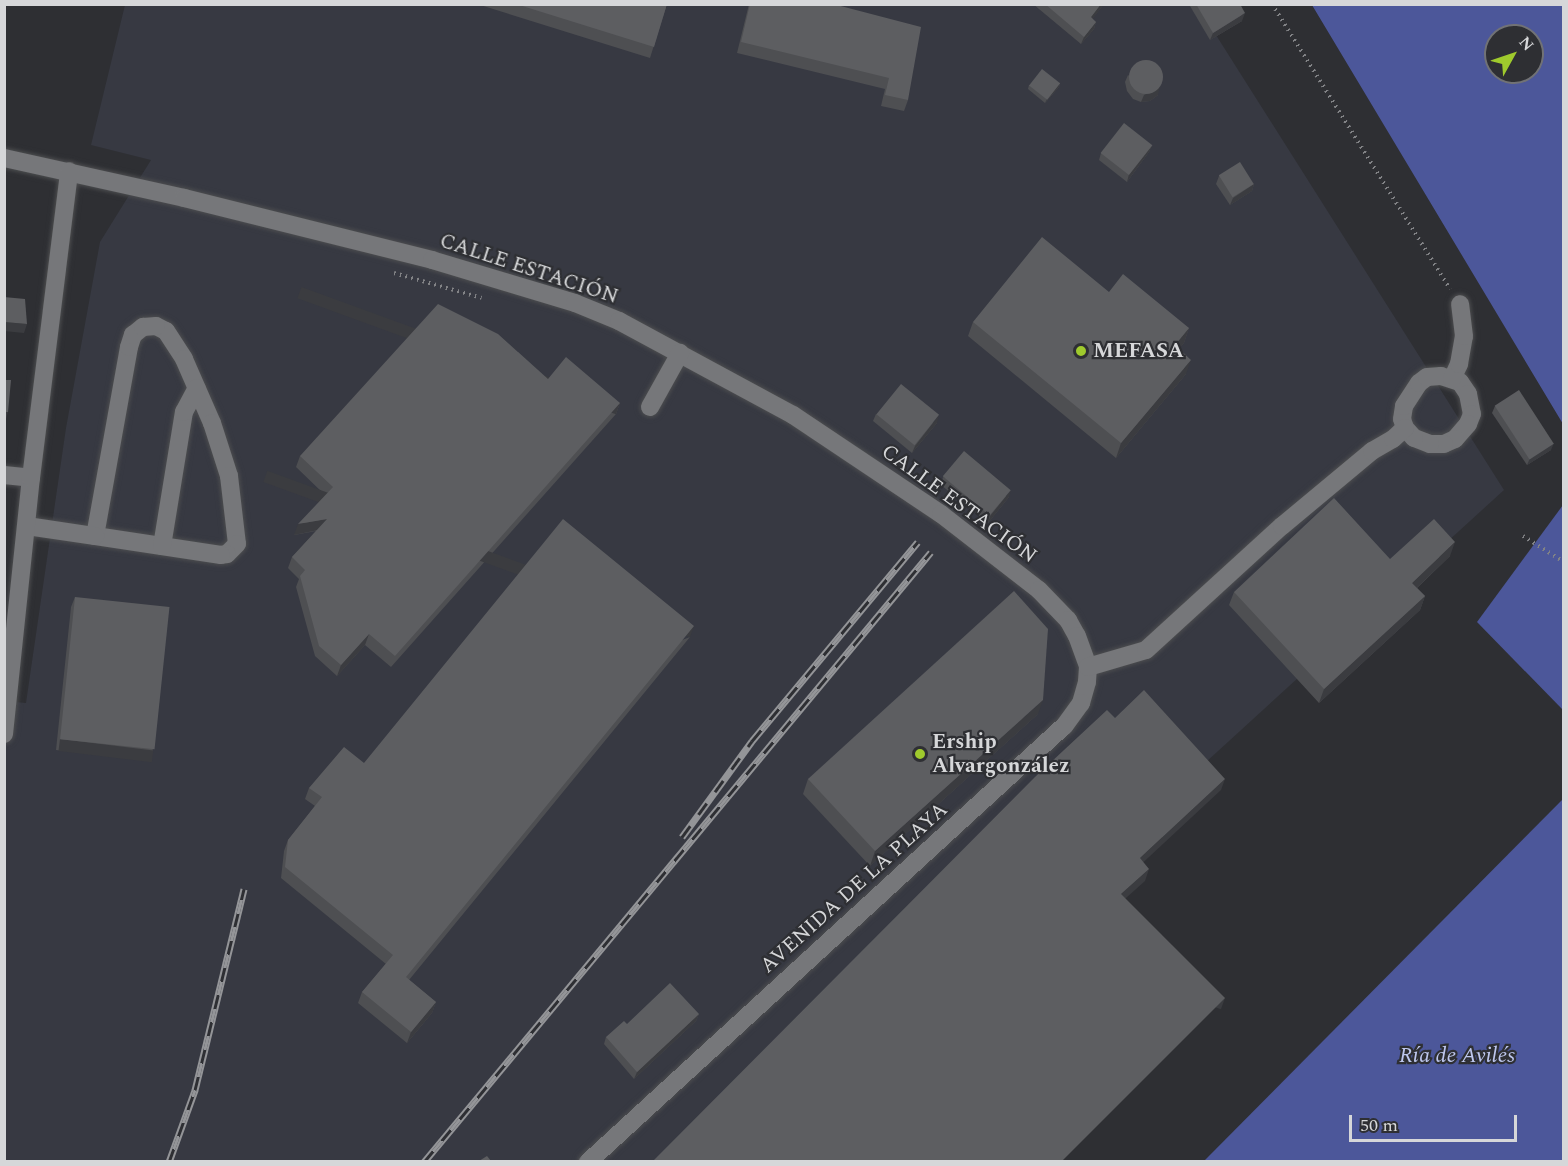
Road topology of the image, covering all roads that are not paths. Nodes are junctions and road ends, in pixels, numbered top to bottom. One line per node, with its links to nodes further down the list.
1 (4, 158): 2 (street, CALLE ESTACIÓN)
2 (69, 171): 4 (street, CALLE ESTACIÓN); 10 (street)
3 (1460, 304): 5 (street)
4 (680, 353): 7 (street); 14 (street, CALLE ESTACIÓN)
5 (1452, 379): 8 (street); 8 (street)
6 (197, 388): 12 (street); 13 (street); 13 (street)
7 (650, 407)
8 (1405, 428): 16 (street)
9 (4, 475): 10 (street)
10 (31, 478): 11 (street)
11 (27, 526): 12 (street); 15 (street)
12 (95, 536): 13 (street)
13 (162, 546)
14 (1068, 620): 16 (street, AVENIDA DE LA PLAYA)
15 (10, 629): 17 (street)
16 (1088, 668): 18 (street, AVENIDA DE LA PLAYA)
17 (4, 734)
18 (588, 1161)

